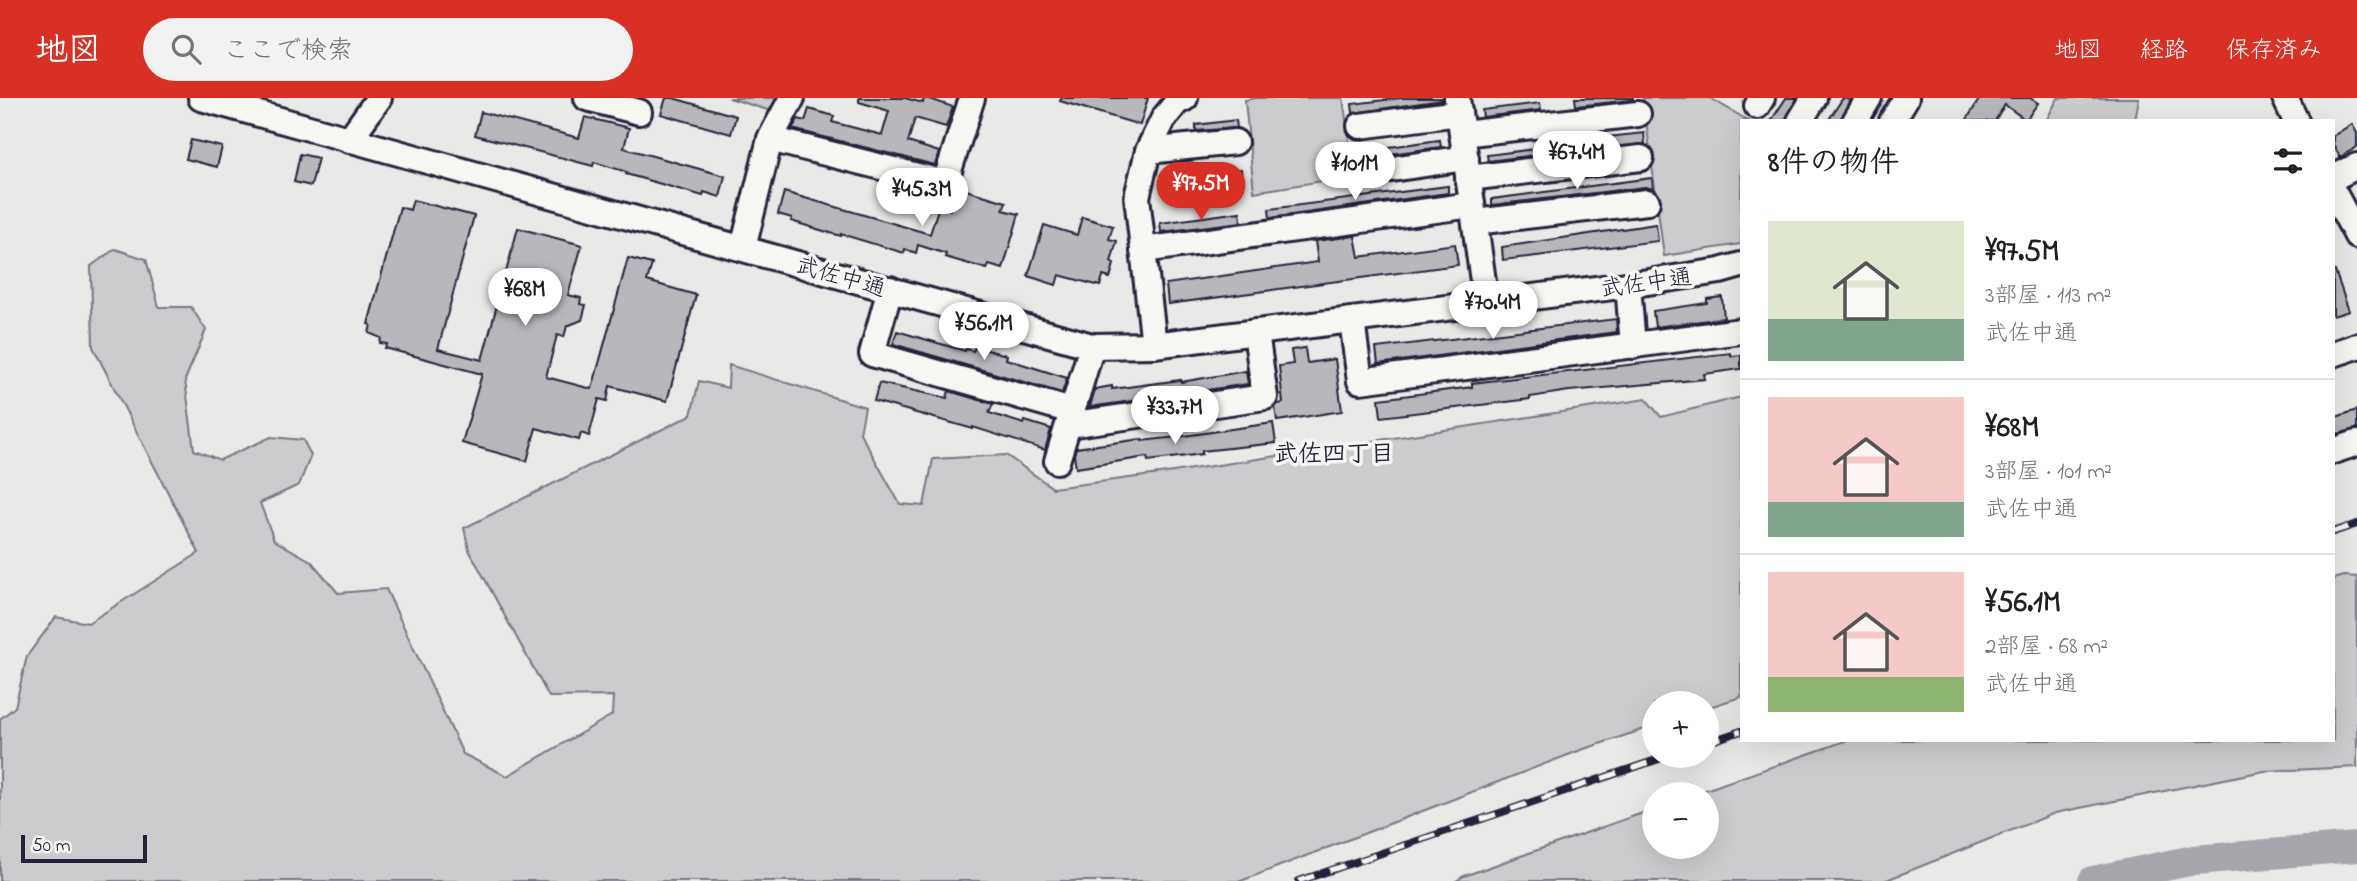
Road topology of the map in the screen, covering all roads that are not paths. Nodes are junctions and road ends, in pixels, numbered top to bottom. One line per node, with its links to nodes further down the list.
1 (201, 98): 10 (street, 武佐中通)
2 (379, 98): 19 (street)
3 (587, 98): 11 (street)
4 (792, 98): 18 (street)
5 (972, 98): 18 (street)
6 (1185, 98): 21 (street)
7 (1814, 98): 13 (street)
8 (1869, 98): 14 (street)
9 (2285, 98): 15 (street)
10 (236, 102): 19 (street, 武佐中通)
11 (639, 112)
12 (1638, 114): 17 (street)
13 (1801, 119)
14 (1856, 119)
15 (2295, 119)
16 (1360, 126): 17 (street)
17 (1463, 136): 22 (street); 24 (street); 28 (street)
18 (770, 139): 30 (street)
19 (349, 140): 30 (street, 武佐中通)
20 (1235, 142): 21 (street)
21 (1149, 151): 31 (street)
22 (1641, 158)
23 (2357, 166): 25 (street)
24 (1371, 172)
25 (2335, 177)
26 (2335, 195): 29 (street)
27 (1647, 202): 28 (street)
28 (1474, 214): 31 (street); 35 (street)
29 (2357, 236)
30 (743, 248): 34 (street, 武佐中通)
31 (1143, 250): 39 (street)
32 (1740, 265): 33 (street, 武佐中通)
33 (1629, 285): 35 (street, 武佐中通); 41 (street)
34 (890, 289): 40 (street, 武佐中通); 44 (street)
35 (1486, 302): 36 (street, 武佐中通)
36 (1352, 320): 38 (street, 武佐中通); 41 (street)
37 (1740, 331): 41 (street)
38 (1256, 332): 39 (street, 武佐中通); 44 (street)
39 (1154, 345): 40 (street, 武佐中通)
40 (1092, 346): 44 (street)
41 (1633, 346)
42 (2357, 346): 43 (street)
43 (2335, 353)
44 (1070, 418): 47 (street)
45 (2357, 443): 46 (street)
46 (2335, 450)
47 (1057, 461)

